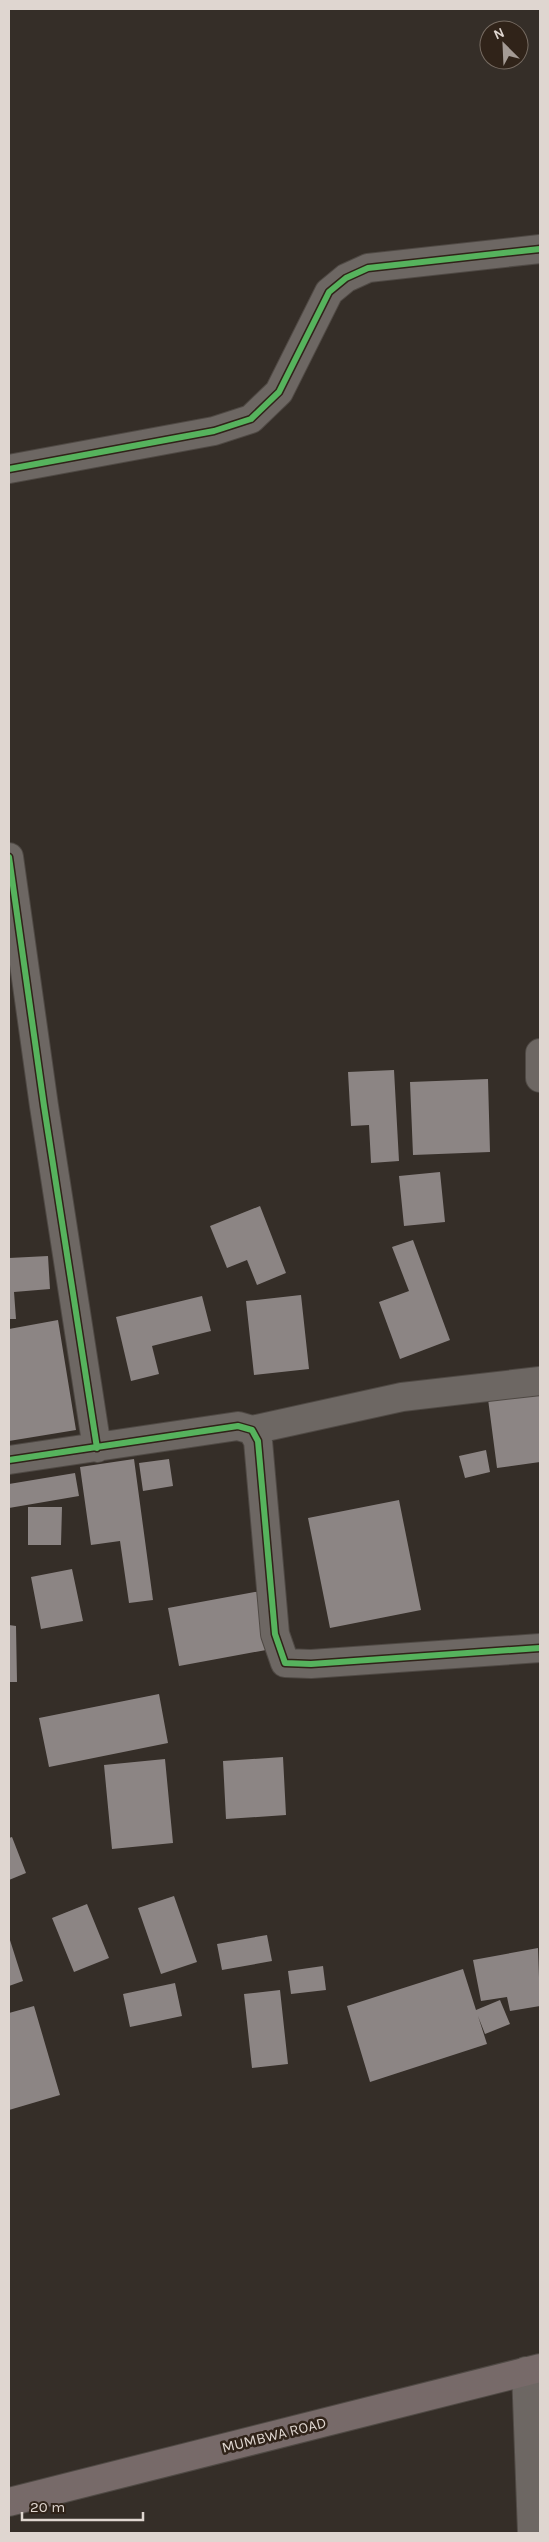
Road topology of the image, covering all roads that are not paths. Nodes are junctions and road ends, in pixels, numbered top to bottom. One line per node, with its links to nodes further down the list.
1 (540, 249): 2 (street)
2 (9, 469)
3 (9, 857): 8 (street)
4 (540, 1053): 5 (street)
5 (540, 1078)
6 (540, 1381): 7 (street)
7 (252, 1430): 8 (street); 10 (street)
8 (97, 1448): 9 (street)
9 (9, 1460)
10 (540, 1648)
11 (533, 2370): 12 (main road, MUMBWA ROAD); 13 (street)
12 (9, 2502)
13 (532, 2533)

